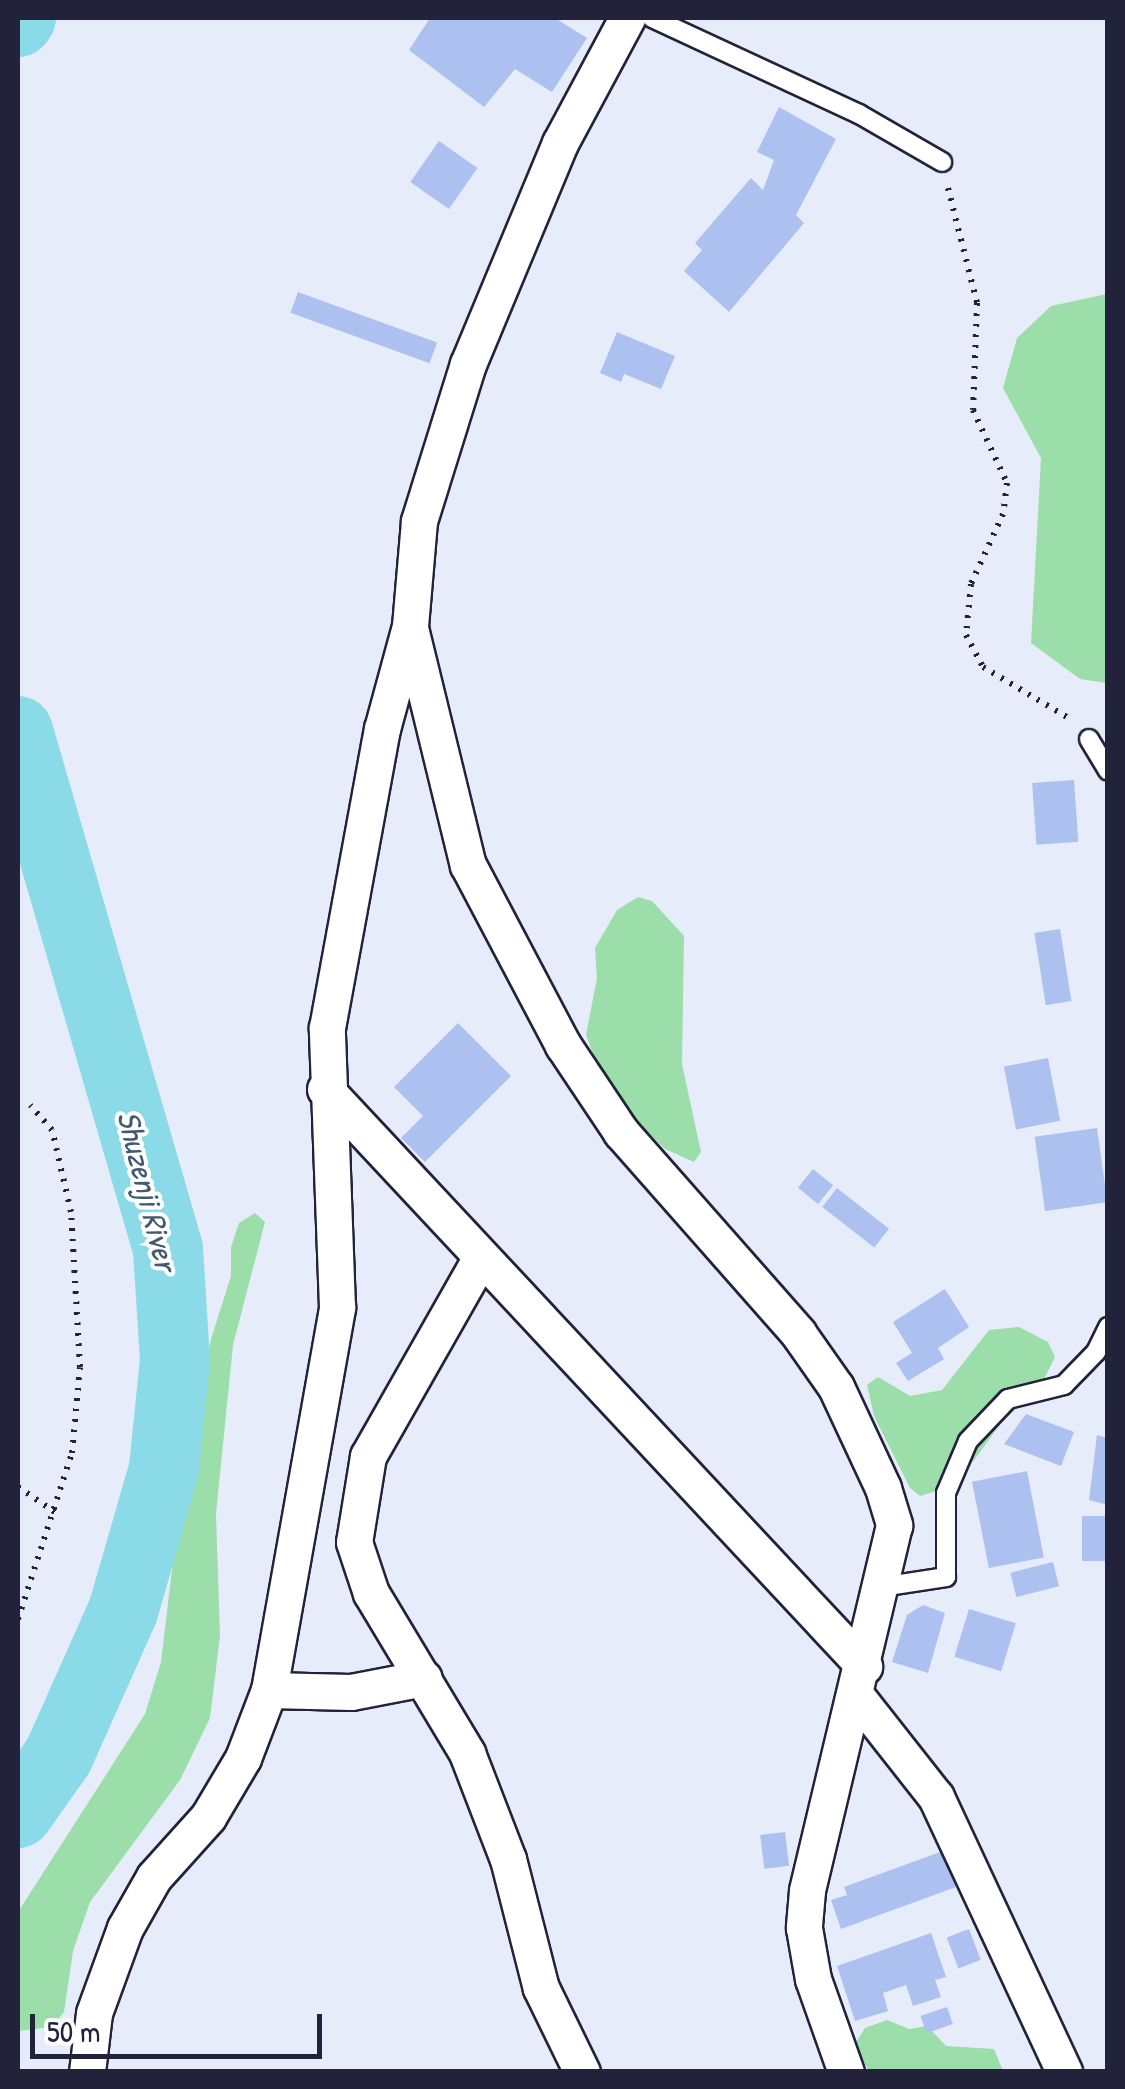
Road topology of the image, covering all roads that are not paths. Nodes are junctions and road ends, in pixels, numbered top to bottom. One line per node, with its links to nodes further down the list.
1 (627, 18): 4 (street)
2 (652, 18): 3 (lane)
3 (942, 162)
4 (410, 626): 7 (street); 10 (street)
5 (1089, 740): 6 (lane)
6 (1108, 771)
7 (325, 1089): 8 (street); 13 (street)
8 (480, 1259): 11 (street); 12 (street)
9 (1108, 1327): 10 (lane)
10 (881, 1588): 12 (street)
11 (424, 1678): 13 (street); 15 (street)
12 (861, 1682): 16 (street); 17 (street)
13 (269, 1690): 14 (street)
14 (87, 2072)
15 (582, 2072)
16 (846, 2072)
17 (1064, 2072)

